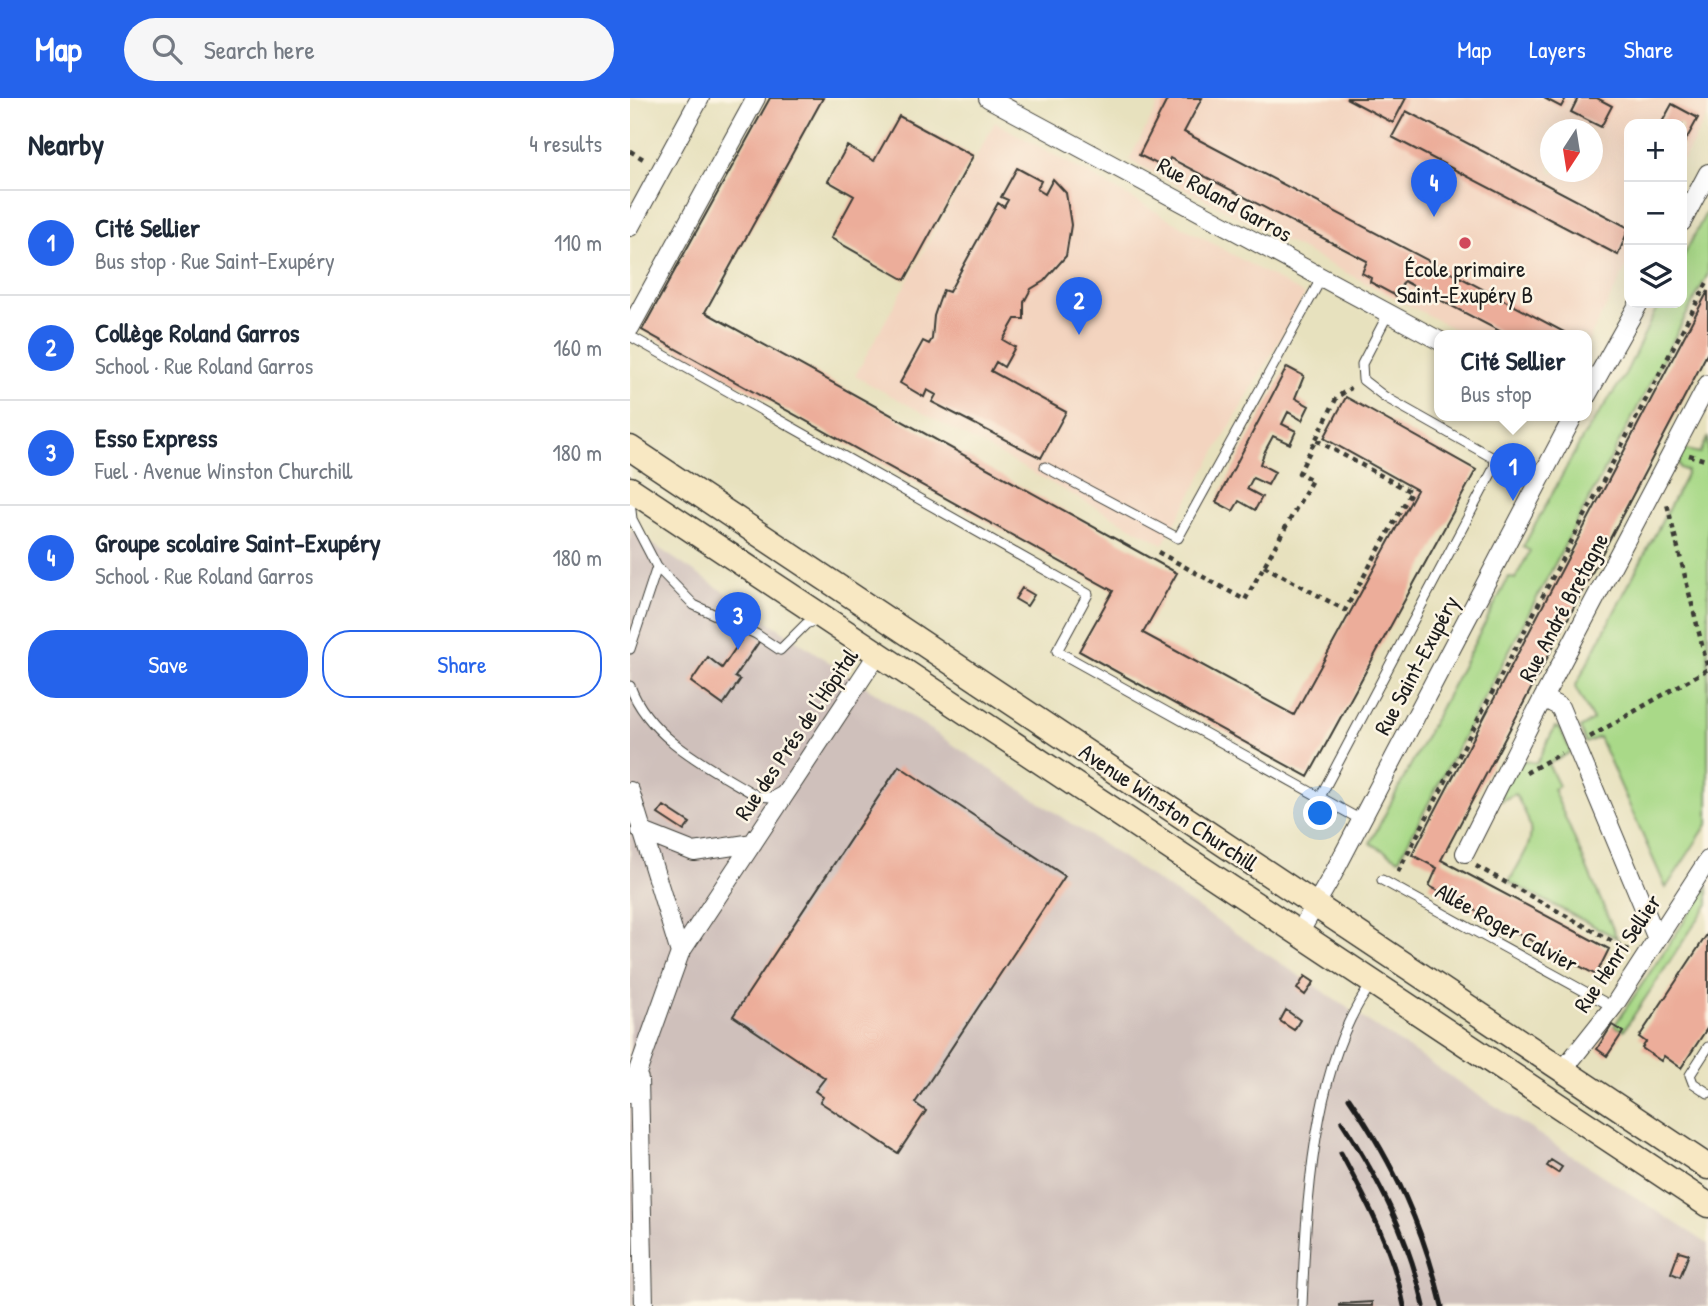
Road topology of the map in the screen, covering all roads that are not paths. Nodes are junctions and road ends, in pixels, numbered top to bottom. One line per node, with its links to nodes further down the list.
1 (700, 98): 6 (street)
2 (755, 98): 10 (street)
3 (988, 98): 7 (street, Rue Roland Garros)
4 (1708, 173): 5 (street)
5 (1687, 213)
6 (630, 227)
7 (1321, 279): 9 (street, Rue Roland Garros); 17 (lane)
8 (1636, 308): 14 (street)
9 (1388, 314): 12 (street, Rue Roland Garros); 28 (lane)
10 (630, 328)
11 (630, 336): 28 (lane)
12 (1434, 338)
13 (1708, 384): 25 (street, Rue André Bretagne)
14 (1592, 388)
15 (1571, 421): 29 (street, Rue Saint-Exupéry)
16 (630, 448): 35 (main road, Avenue Winston Churchill)
17 (1045, 467)
18 (630, 489): 21 (main road, Avenue Winston Churchill)
19 (630, 502): 20 (lane)
20 (657, 567): 21 (lane); 22 (lane)
21 (825, 617): 23 (main road, Avenue Winston Churchill)
22 (630, 649)
23 (880, 652): 26 (street, Rue des Prés de l'Hôpital); 36 (main road, Avenue Winston Churchill)
24 (630, 687): 26 (lane)
25 (1543, 698): 32 (street, Rue André Bretagne); 37 (street)
26 (786, 789): 31 (street, Rue des Prés de l'Hôpital)
27 (630, 791): 30 (street)
28 (1320, 797): 29 (lane)
29 (1362, 820): 35 (street, Rue Saint-Exupéry)
30 (641, 831): 31 (street, Rue des Prés de l'Hôpital); 38 (street)
31 (753, 843): 38 (street, Rue des Prés de l'Hôpital)
32 (1465, 853)
33 (1708, 860): 37 (street, Rue Henri Sellier)
34 (1386, 883): 40 (lane, Allée Roger Calvier)
35 (1316, 905): 36 (street, Rue Saint-Exupéry); 43 (main road, Avenue Winston Churchill)
36 (1298, 935): 39 (main road, Avenue Winston Churchill)
37 (1657, 939): 40 (street, Rue Henri Sellier)
38 (680, 953): 42 (street, Rue des Prés de l'Hôpital)
39 (1372, 983): 47 (main road, Avenue Winston Churchill); 49 (lane)
40 (1613, 1007): 43 (street, Rue Henri Sellier)
41 (1708, 1047): 45 (lane)
42 (639, 1068): 44 (street, Rue des Prés de l'Hôpital); 48 (street, Rue des Prés de l'Hôpital)
43 (1563, 1070): 46 (main road, Avenue Winston Churchill)
44 (630, 1093)
45 (1708, 1093)
46 (1708, 1167)
47 (1708, 1205)
48 (643, 1306)
49 (1302, 1306)

